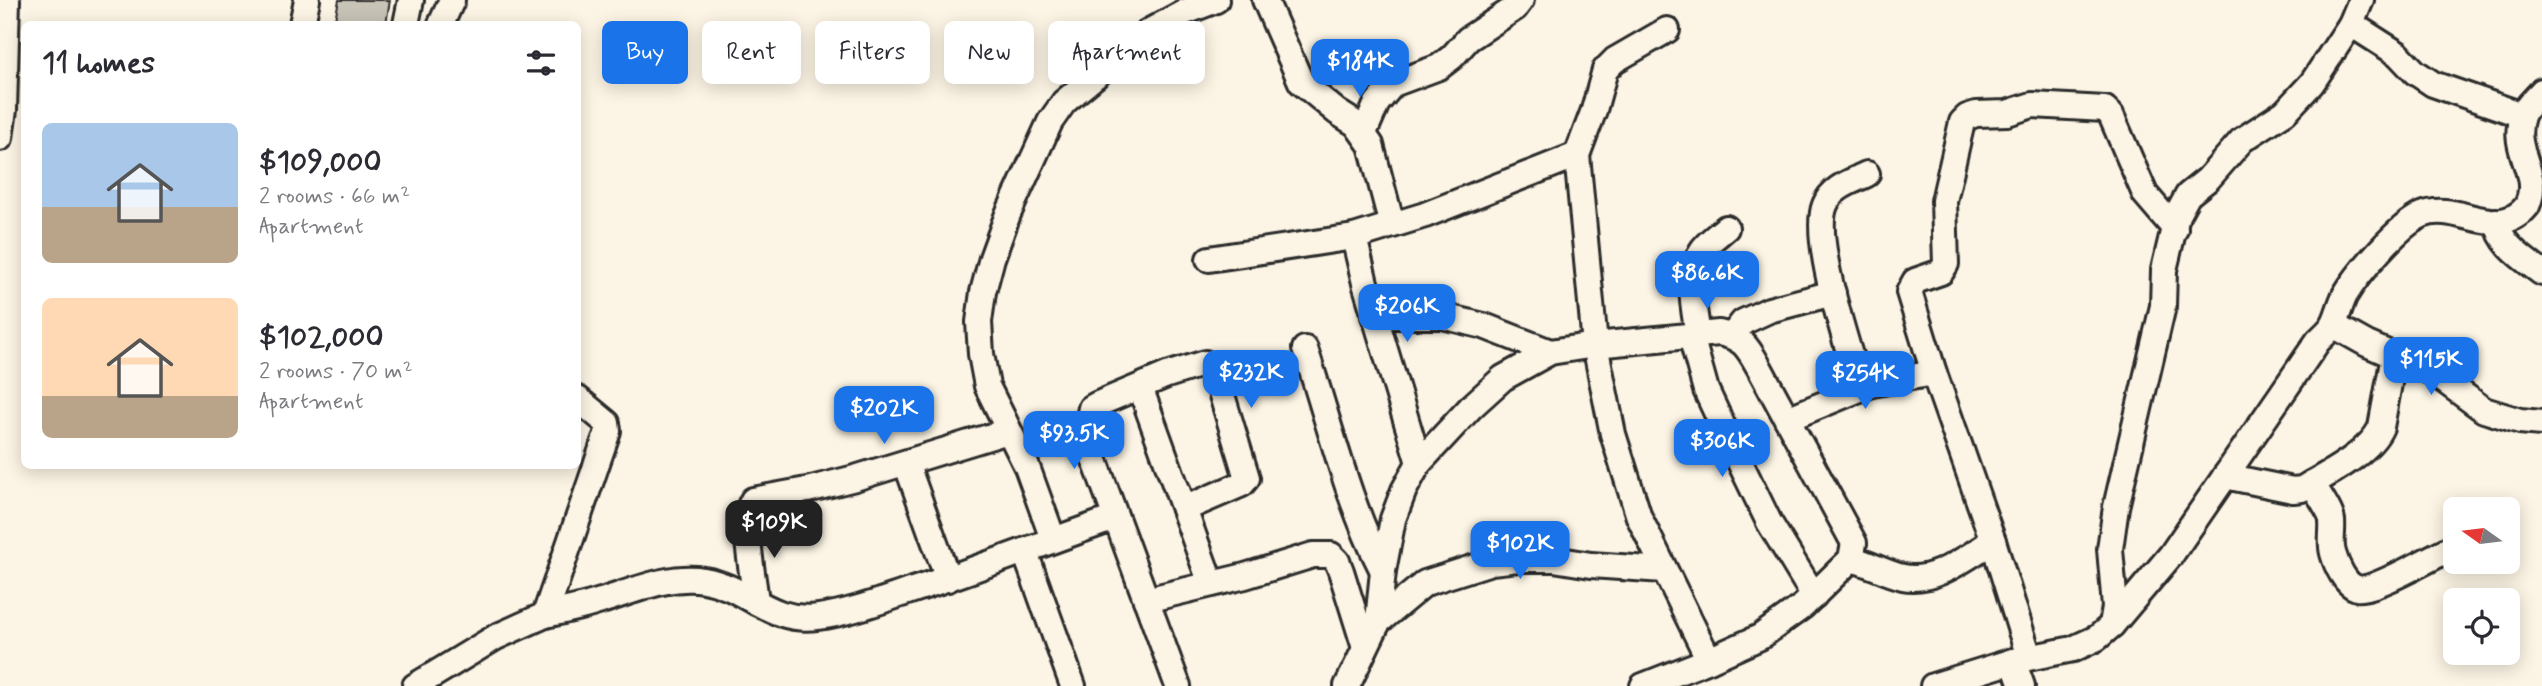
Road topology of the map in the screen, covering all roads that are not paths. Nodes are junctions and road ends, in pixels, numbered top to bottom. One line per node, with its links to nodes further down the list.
1 (8, 0): 15 (street)
2 (307, 0): 9 (street)
3 (411, 0): 10 (street)
4 (452, 0): 11 (street)
5 (1216, 0): 44 (street)
6 (1265, 0): 17 (street)
7 (1521, 0): 17 (street)
8 (2361, 0): 12 (street)
9 (303, 21)
10 (407, 21)
11 (442, 21)
12 (2351, 24): 16 (street); 25 (street)
13 (1667, 30): 19 (street)
14 (2542, 91): 16 (street)
15 (14, 110): 18 (street)
16 (2522, 115): 21 (street)
17 (1364, 132): 23 (street)
18 (0, 138)
19 (1577, 155): 23 (street); 34 (street)
20 (1867, 174): 29 (street)
21 (2539, 184): 22 (street)
22 (2497, 220): 28 (street); 31 (street)
23 (1391, 225): 26 (street)
24 (1726, 228): 32 (street)
25 (2175, 229): 38 (street); 65 (street)
26 (1354, 237): 27 (street); 30 (street)
27 (1209, 259)
28 (2542, 273)
29 (1833, 293): 33 (street); 40 (street)
30 (1374, 316): 36 (street); 46 (street)
31 (2333, 325): 37 (street); 47 (street)
32 (1695, 335): 33 (street); 34 (street); 60 (street)
33 (1732, 336): 42 (street)
34 (1595, 345): 36 (street); 56 (street)
35 (1305, 349): 57 (street)
36 (1550, 352): 46 (street)
37 (2394, 356): 43 (street); 48 (street)
38 (1934, 373): 40 (street); 52 (street)
39 (1140, 387): 49 (street); 49 (street); 50 (street)
40 (1860, 388): 42 (street)
41 (581, 401): 63 (street)
42 (1787, 419): 55 (street)
43 (2542, 422)
44 (1008, 431): 45 (street); 51 (street)
45 (906, 463): 58 (street); 62 (street)
46 (1419, 463): 57 (street)
47 (2225, 476): 48 (street); 65 (street)
48 (2312, 483): 53 (street)
49 (1184, 509): 59 (street)
50 (1115, 518): 51 (street); 61 (street)
51 (1054, 539): 54 (street)
52 (1993, 541): 55 (street); 67 (street)
53 (2443, 551)
54 (1025, 552): 58 (street); 70 (street)
55 (1851, 559): 60 (street)
56 (1664, 569): 64 (street); 68 (street)
57 (1383, 571): 64 (street)
58 (948, 579): 62 (street)
59 (1211, 584): 61 (street); 66 (street)
60 (1814, 596): 68 (street)
61 (1146, 600): 71 (street)
62 (756, 602): 63 (street)
63 (545, 615): 69 (street)
64 (1378, 622): 66 (street)
65 (2112, 625): 67 (street)
66 (1365, 648): 72 (street)
67 (2022, 659): 74 (street); 75 (street)
68 (1709, 660): 73 (street)
69 (415, 686)
70 (1073, 686)
71 (1178, 686)
72 (1348, 686)
73 (1643, 686)
74 (1933, 686)
75 (2022, 686)

